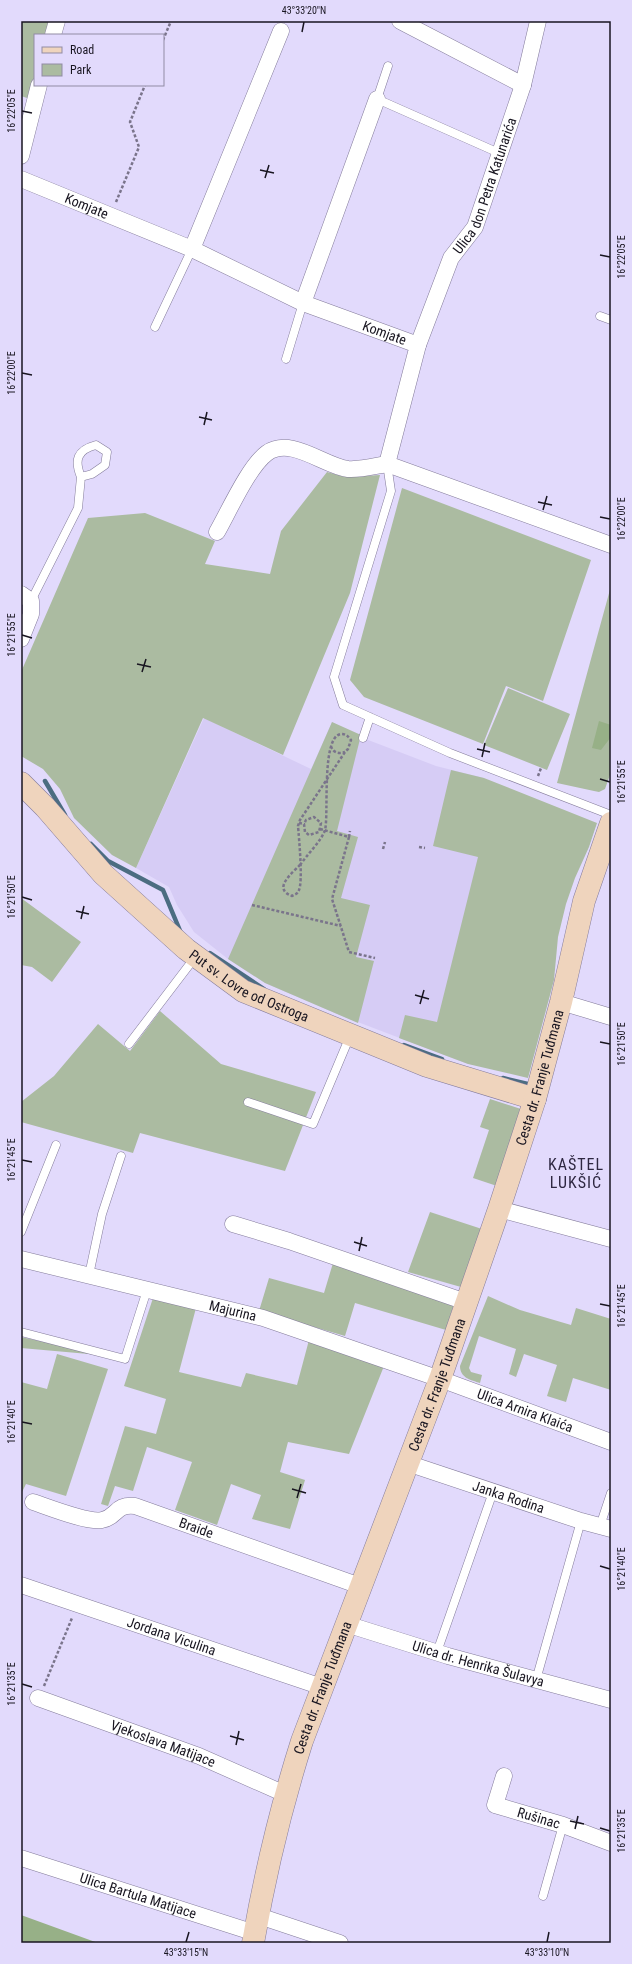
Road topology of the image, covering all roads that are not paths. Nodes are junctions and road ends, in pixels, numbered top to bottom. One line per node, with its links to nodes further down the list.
1 (57, 21): 5 (street)
2 (400, 21): 7 (street)
3 (538, 21): 7 (street, Ulica don Petra Katunarića)
4 (281, 32): 13 (street)
5 (53, 34)
6 (388, 66): 9 (lane)
7 (523, 85): 10 (street, Ulica don Petra Katunarića)
8 (39, 86): 11 (street)
9 (377, 99): 10 (lane); 14 (street)
10 (499, 153): 18 (street, Ulica don Petra Katunarića)
11 (21, 156)
12 (21, 179): 13 (street, Komjate)
13 (192, 249): 14 (street, Komjate); 17 (lane)
14 (303, 303): 18 (street, Komjate); 19 (lane)
15 (600, 316): 16 (lane)
16 (611, 320)
17 (155, 327)
18 (418, 346): 20 (street, Komjate)
19 (286, 359)
20 (388, 464): 22 (street); 23 (street); 26 (lane)
21 (81, 477): 24 (lane)
22 (217, 532)
23 (611, 545)
24 (26, 597): 25 (street)
25 (21, 639)
26 (370, 717): 27 (lane); 29 (lane)
27 (363, 738)
28 (21, 783): 31 (main road, Put sv. Lovre od Ostroga)
29 (611, 816)
30 (611, 823): 32 (main road, Cesta dr. Franje Tuđmana)
31 (196, 955): 34 (main road, Put sv. Lovre od Ostroga); 35 (lane)
32 (561, 1002): 33 (street); 36 (main road, Cesta dr. Franje Tuđmana)
33 (611, 1017)
34 (350, 1035): 36 (main road, Put sv. Lovre od Ostroga); 37 (lane)
35 (129, 1044)
36 (535, 1098): 40 (main road, Cesta dr. Franje Tuđmana)
37 (248, 1102)
38 (56, 1145): 42 (lane)
39 (121, 1156): 45 (lane)
40 (499, 1209): 43 (street); 47 (main road, Cesta dr. Franje Tuđmana)
41 (233, 1224): 47 (street)
42 (21, 1232)
43 (611, 1239)
44 (21, 1259): 45 (street, Majurina)
45 (89, 1275): 46 (street, Majurina)
46 (147, 1290): 48 (lane); 49 (street, Majurina)
47 (466, 1302): 49 (main road, Cesta dr. Franje Tuđmana)
48 (21, 1332)
49 (440, 1379): 50 (street, Ulica Arnira Klaića); 51 (main road, Cesta dr. Franje Tuđmana)
50 (611, 1442)
51 (407, 1463): 52 (street, Janka Rodina); 58 (main road, Cesta dr. Franje Tuđmana)
52 (493, 1492): 55 (street, Janka Rodina); 60 (lane)
53 (611, 1493): 56 (lane)
54 (33, 1502): 58 (street, Braide)
55 (581, 1521): 56 (street, Janka Rodina); 61 (lane)
56 (606, 1528)
57 (21, 1585): 62 (street, Jordana Viculina)
58 (360, 1586): 59 (main road, Cesta dr. Franje Tuđmana)
59 (346, 1624): 60 (street, Ulica dr. Henrika Šulavya); 62 (main road, Cesta dr. Franje Tuđmana)
60 (437, 1652): 61 (street, Ulica dr. Henrika Šulavya)
61 (536, 1680): 64 (street, Ulica dr. Henrika Šulavya)
62 (322, 1687): 66 (main road, Cesta dr. Franje Tuđmana)
63 (38, 1698): 66 (street, Vjekoslava Matijace)
64 (611, 1700)
65 (504, 1776): 67 (street, Rušinac)
66 (286, 1794): 71 (main road, Cesta dr. Franje Tuđmana)
67 (563, 1826): 68 (street, Rušinac); 70 (lane)
68 (611, 1843)
69 (21, 1858): 71 (street, Ulica Bartula Matijace)
70 (543, 1896)
71 (255, 1930): 72 (street, Ulica Bartula Matijace)
72 (340, 1943)

